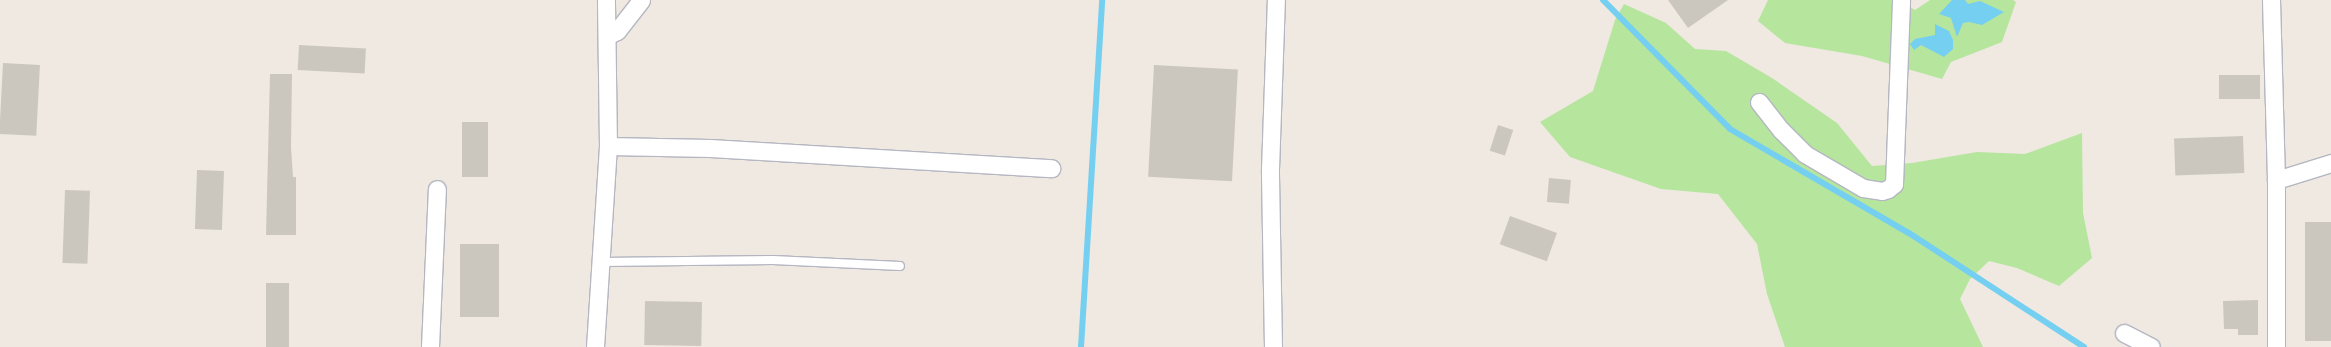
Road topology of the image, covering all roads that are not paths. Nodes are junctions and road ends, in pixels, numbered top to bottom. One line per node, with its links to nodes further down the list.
1 (606, 0): 6 (street)
2 (641, 0): 6 (street)
3 (1276, 0): 18 (street)
4 (1902, 0): 7 (street)
5 (2271, 0): 11 (street)
6 (607, 36): 8 (street)
7 (1759, 102)
8 (608, 146): 10 (street); 13 (street)
9 (2331, 163): 11 (street)
10 (1051, 168)
11 (2276, 180): 20 (street)
12 (437, 189): 16 (street)
13 (601, 262): 14 (lane); 17 (street)
14 (900, 266)
15 (2124, 333): 19 (street)
16 (430, 347)
17 (595, 347)
18 (1274, 347)
19 (2151, 347)
20 (2276, 347)

